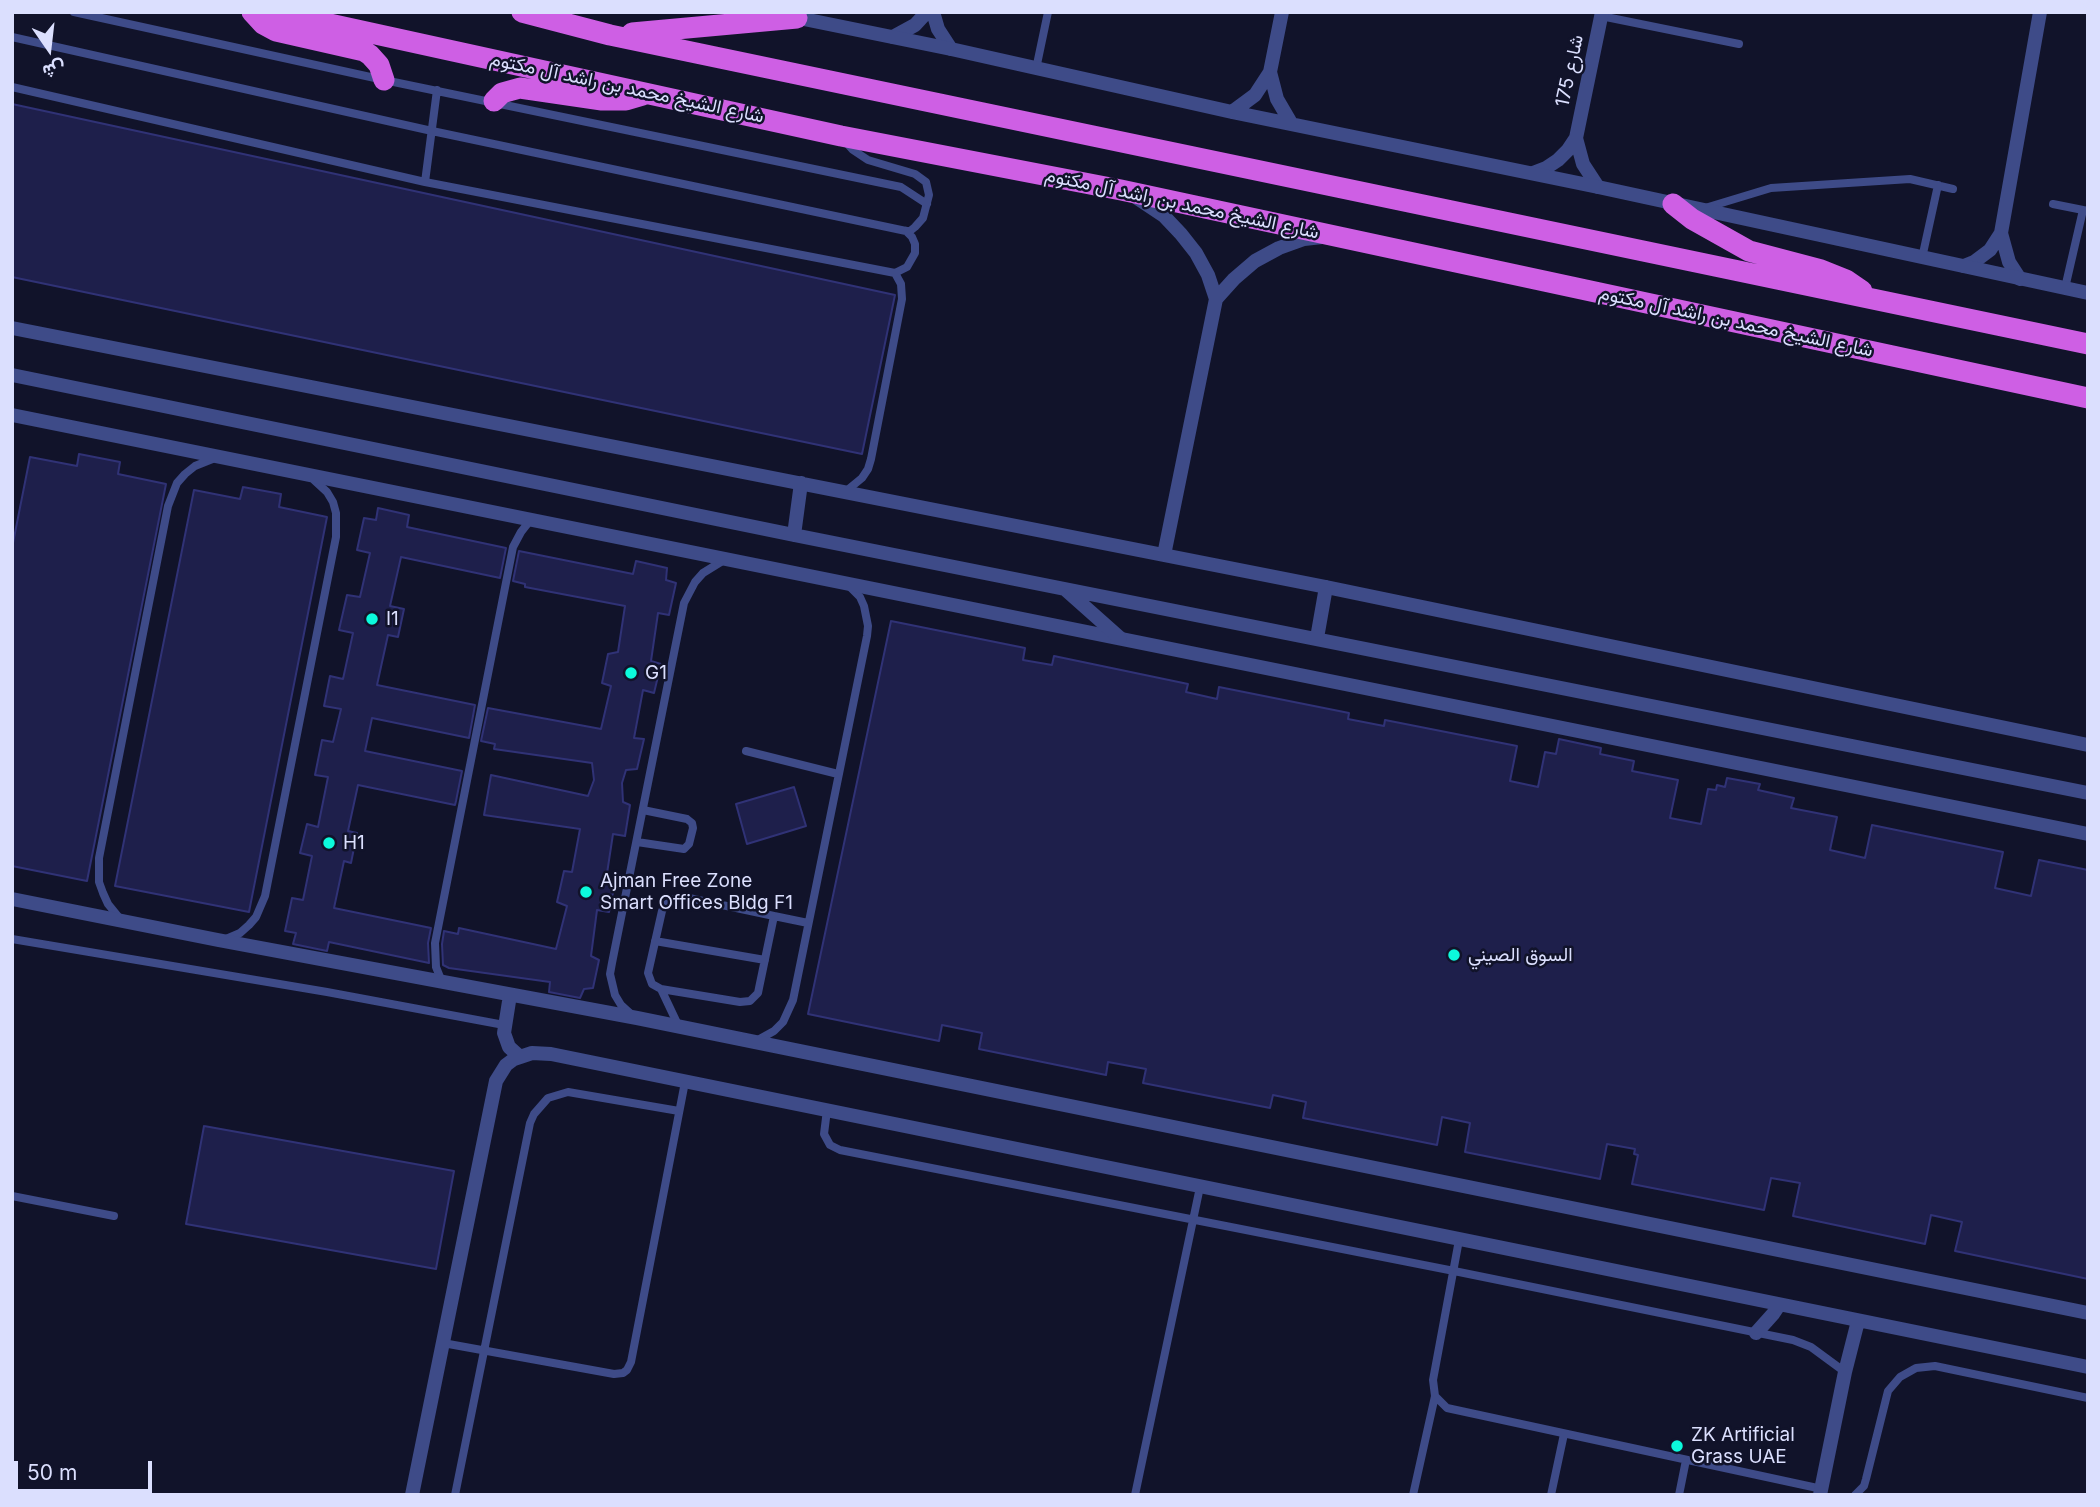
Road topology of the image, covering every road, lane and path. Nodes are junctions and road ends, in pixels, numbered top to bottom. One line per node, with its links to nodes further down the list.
1 (74, 12): 20 (lane)
2 (252, 12): 20 (highway)
3 (275, 12): 23 (highway, شارع الشيخ محمد بن راشد آل مكتوم)
4 (522, 12): 13 (highway)
5 (772, 12): 12 (street)
6 (927, 12): 15 (street)
7 (933, 12): 17 (street)
8 (1048, 12): 18 (lane)
9 (1282, 12): 19 (street)
10 (2040, 12): 42 (street)
11 (1602, 14): 16 (lane); 29 (street, شارع 175)
12 (798, 15): 13 (highway); 15 (street)
13 (610, 34): 51 (highway)
14 (12, 37): 27 (lane)
15 (893, 37): 17 (street)
16 (1739, 44)
17 (951, 49): 18 (street)
18 (1036, 69): 25 (street)
19 (1270, 72): 25 (street); 26 (street)
20 (384, 80): 22 (lane)
21 (12, 87): 31 (lane)
22 (437, 90): 24 (lane); 27 (lane)
23 (648, 92): 24 (highway); 28 (highway, شارع الشيخ محمد بن راشد آل مكتوم)
24 (494, 101): 36 (lane)
25 (1232, 112): 26 (street)
26 (1291, 122): 30 (street)
27 (432, 131): 31 (lane); 41 (lane)
28 (841, 136): 35 (highway, شارع الشيخ محمد بن راشد آل مكتوم); 36 (lane)
29 (1576, 138): 30 (street, شارع 175); 33 (street, شارع 175)
30 (1533, 173): 33 (street)
31 (425, 182): 46 (lane)
32 (1938, 185): 34 (lane); 39 (lane); 44 (lane)
33 (1598, 187): 37 (street)
34 (1953, 189)
35 (1121, 190): 43 (highway, شارع الشيخ محمد بن راشد آل مكتوم); 50 (street)
36 (927, 204): 41 (lane)
37 (1672, 204): 39 (street); 51 (highway)
38 (2053, 204): 40 (lane)
39 (1698, 210): 44 (street)
40 (2086, 211): 48 (lane)
41 (906, 231): 46 (lane)
42 (2001, 233): 45 (street); 47 (street)
43 (1331, 235): 50 (street); 55 (highway, شارع الشيخ محمد بن راشد آل مكتوم)
44 (1922, 258): 45 (street)
45 (1964, 266): 47 (street)
46 (895, 273): 60 (lane)
47 (2020, 279): 48 (street)
48 (2065, 288): 49 (street)
49 (2088, 293)
50 (1216, 299): 63 (street)
51 (1872, 299): 53 (highway)
52 (12, 328): 59 (street)
53 (2088, 344)
54 (12, 376): 62 (street)
55 (2088, 398)
56 (12, 415): 57 (street)
57 (219, 457): 58 (street); 79 (lane)
58 (309, 476): 61 (street); 82 (lane)
59 (801, 484): 60 (street); 62 (street)
60 (845, 492): 63 (street)
61 (532, 518): 64 (street); 85 (lane)
62 (794, 534): 67 (street)
63 (1164, 555): 66 (street)
64 (724, 560): 65 (street); 74 (lane)
65 (845, 583): 68 (street); 72 (lane)
66 (1326, 587): 69 (street); 70 (street)
67 (1065, 589): 68 (street); 69 (street)
68 (1120, 638): 75 (street)
69 (1317, 638): 73 (street)
70 (2088, 745)
71 (746, 751): 72 (lane)
72 (838, 774): 80 (lane)
73 (2088, 793)
74 (643, 810): 76 (lane); 76 (lane)
75 (2088, 834)
76 (637, 842): 88 (lane)
77 (12, 899): 79 (street)
78 (774, 916): 80 (lane); 83 (lane); 84 (lane)
79 (123, 922): 82 (street)
80 (808, 923): 91 (lane)
81 (12, 939): 89 (lane)
82 (218, 940): 85 (street)
83 (655, 941): 84 (lane); 86 (lane)
84 (765, 960): 86 (lane)
85 (442, 982): 87 (street)
86 (661, 989): 90 (lane)
87 (510, 995): 88 (street); 89 (street)
88 (637, 1018): 90 (street)
89 (504, 1026): 92 (street)
90 (679, 1027): 91 (street)
91 (752, 1042): 103 (street)
92 (519, 1056): 93 (street); 106 (street)
93 (685, 1082): 94 (street); 95 (lane)
94 (827, 1110): 96 (street); 99 (lane)
95 (679, 1111): 107 (lane); 107 (lane)
96 (1199, 1187): 99 (lane); 100 (street)
97 (12, 1196): 98 (lane)
98 (114, 1216)
99 (1193, 1220): 101 (lane); 117 (lane)
100 (1459, 1240): 101 (lane); 102 (street)
101 (1454, 1271): 105 (lane); 110 (lane)
102 (1779, 1305): 104 (street); 105 (street)
103 (2088, 1313)
104 (1858, 1321): 108 (street); 109 (street)
105 (1756, 1333): 109 (lane)
106 (443, 1343): 107 (lane); 115 (street)
107 (484, 1350): 116 (lane)
108 (2088, 1367)
109 (1845, 1372): 114 (street)
110 (1435, 1396): 112 (lane); 118 (lane)
111 (2088, 1398): 121 (lane)
112 (1564, 1434): 113 (lane); 119 (lane)
113 (1686, 1460): 114 (lane); 120 (lane)
114 (1821, 1492)
115 (412, 1495)
116 (455, 1495)
117 (1135, 1495)
118 (1413, 1495)
119 (1551, 1495)
120 (1679, 1495)
121 (1855, 1495)

